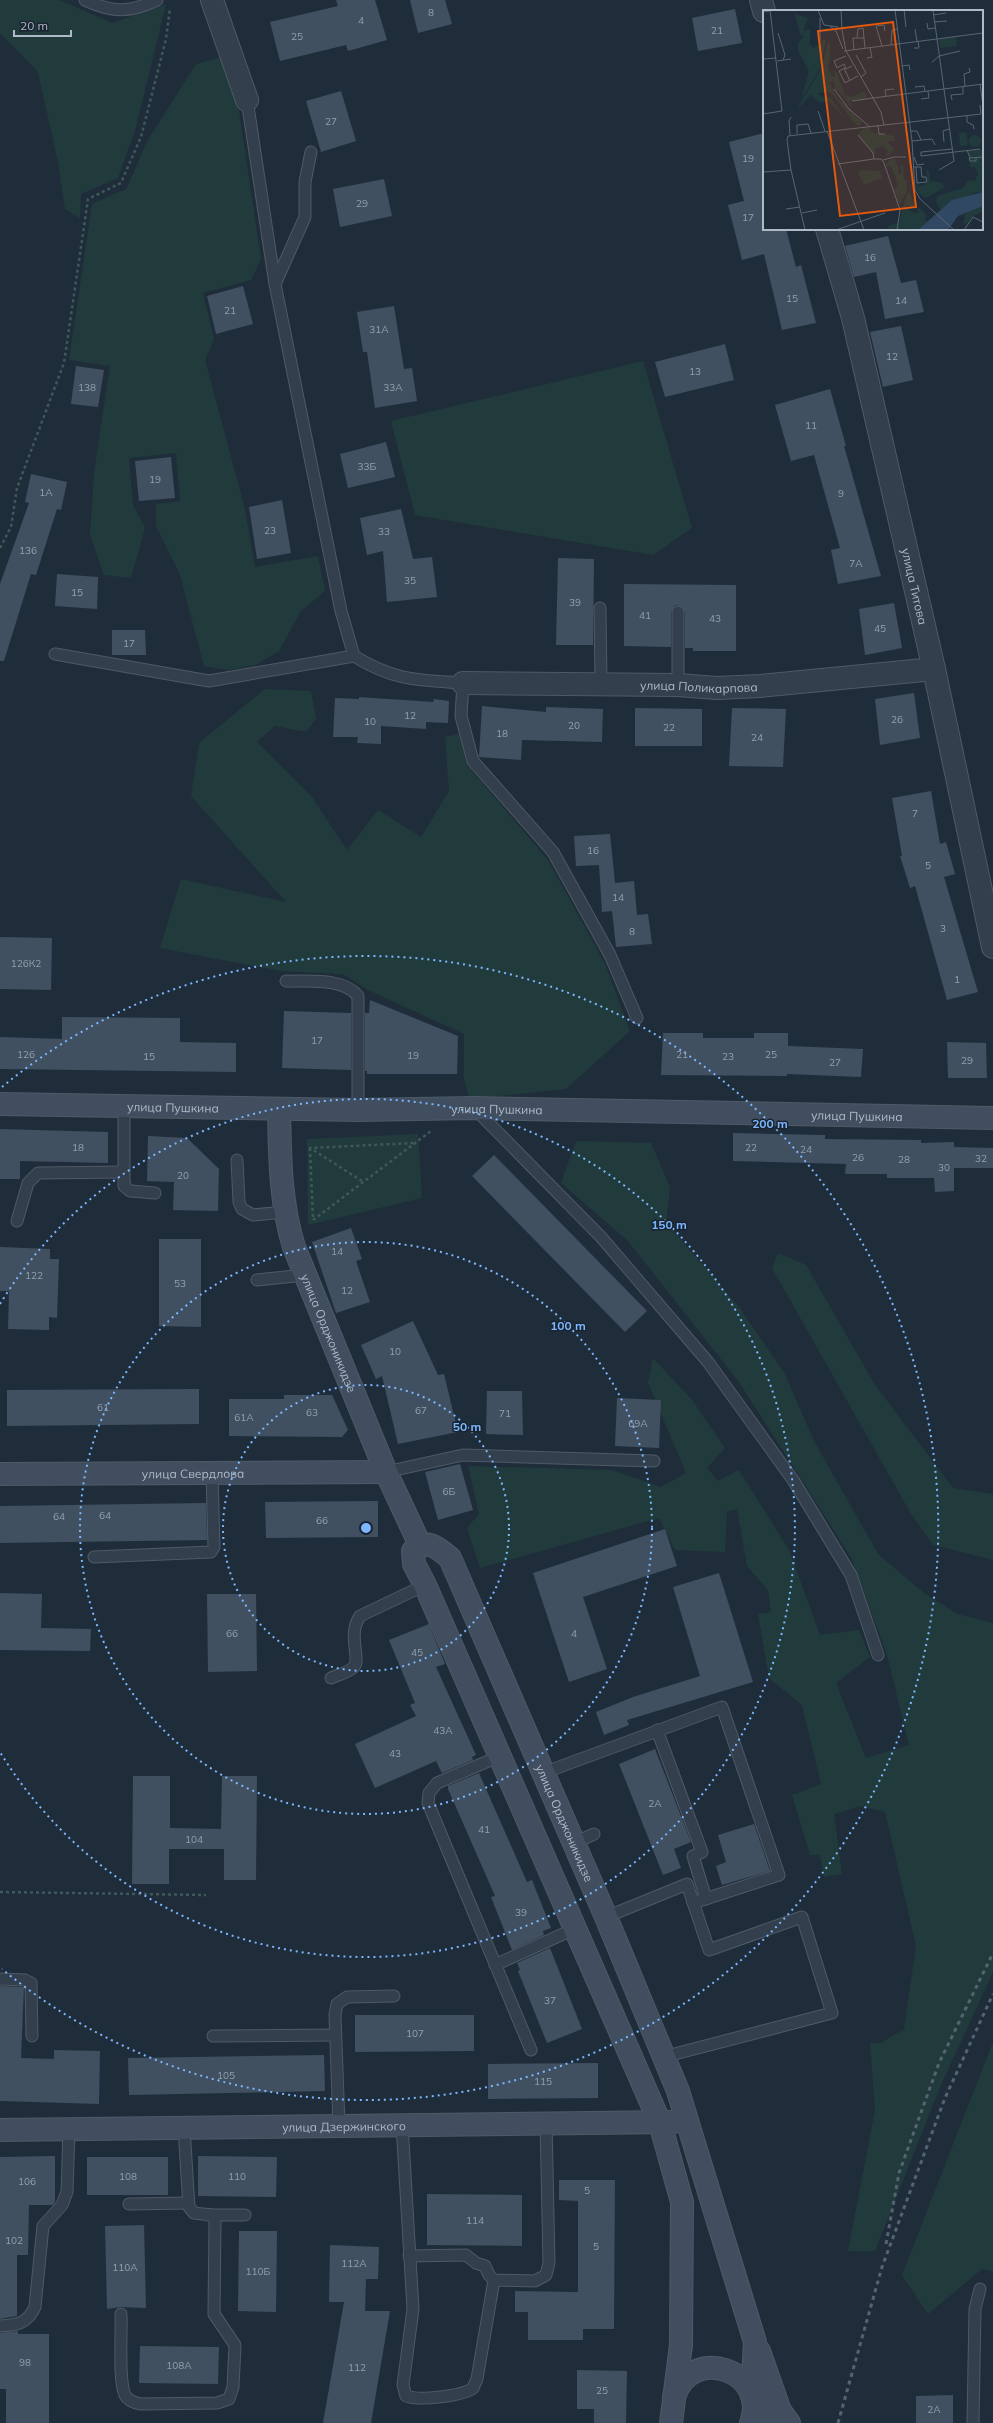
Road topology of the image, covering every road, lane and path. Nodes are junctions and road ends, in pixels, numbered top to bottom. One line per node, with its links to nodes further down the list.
1 (85, 0): 2 (lane)
2 (156, 0)
3 (171, 0): 11 (path)
4 (212, 0): 7 (street)
5 (761, 0): 6 (street)
6 (764, 10)
7 (247, 100): 10 (lane)
8 (311, 152): 10 (lane)
9 (827, 230): 16 (street, улица Титова)
10 (275, 284): 15 (lane)
11 (0, 548)
12 (600, 608): 18 (lane)
13 (678, 612): 19 (lane)
14 (55, 654): 15 (lane)
15 (354, 656): 17 (lane)
16 (934, 669): 19 (street, улица Поликарпова); 20 (street, улица Титова)
17 (463, 683): 18 (street, улица Поликарпова); 23 (lane)
18 (601, 684): 19 (street, улица Поликарпова)
19 (678, 685)
20 (989, 909): 21 (street, улица Титова)
21 (993, 946)
22 (286, 981): 28 (lane)
23 (637, 1018)
24 (0, 1104): 25 (main road, улица Пушкина)
25 (124, 1105): 27 (main road, улица Пушкина); 34 (lane)
26 (473, 1108): 28 (main road, улица Пушкина); 29 (main road, улица Пушкина); 48 (lane)
27 (279, 1110): 28 (main road, улица Пушкина); 37 (main road, улица Орджоникидзе)
28 (358, 1110)
29 (993, 1118)
30 (436, 1131): 31 (path)
31 (414, 1143): 32 (path); 35 (path)
32 (310, 1148): 35 (path); 35 (path)
33 (238, 1160): 37 (lane)
34 (123, 1172): 36 (lane); 38 (lane)
35 (362, 1182)
36 (155, 1193)
37 (284, 1212): 39 (main road, улица Орджоникидзе)
38 (17, 1221)
39 (304, 1275): 40 (lane); 42 (main road, улица Орджоникидзе)
40 (257, 1280)
41 (654, 1461): 42 (lane)
42 (386, 1472): 44 (main road, улица Свердлова); 45 (main road, улица Орджоникидзе)
43 (0, 1474): 44 (main road, улица Свердлова)
44 (212, 1474): 46 (lane)
45 (420, 1545): 47 (main road); 52 (main road, улица Орджоникидзе)
46 (94, 1556)
47 (425, 1585): 49 (lane); 51 (main road)
48 (878, 1655)
49 (331, 1678)
50 (657, 1730): 52 (lane); 57 (lane); 57 (lane)
51 (500, 1756): 60 (main road); 61 (lane)
52 (543, 1773): 54 (main road, улица Орджоникидзе)
53 (594, 1834): 54 (lane)
54 (574, 1843): 59 (main road, улица Орджоникидзе)
55 (0, 1892): 56 (path)
56 (206, 1895)
57 (706, 1899): 58 (lane)
58 (693, 1903): 59 (lane); 68 (lane)
59 (606, 1917): 68 (main road, улица Орджоникидзе)
60 (574, 1929): 61 (lane); 71 (main road)
61 (495, 1965): 67 (lane)
62 (0, 1979): 65 (lane)
63 (394, 1996): 64 (lane)
64 (335, 2035): 66 (lane); 73 (lane)
65 (32, 2036)
66 (213, 2036)
67 (531, 2050)
68 (663, 2057): 69 (main road, улица Орджоникидзе)
69 (688, 2120): 71 (main road, улица Дзержинского); 86 (main road, улица Орджоникидзе)
70 (546, 2122): 71 (main road, улица Дзержинского); 72 (main road, улица Дзержинского); 82 (lane)
71 (660, 2123): 88 (main road)
72 (402, 2124): 73 (main road, улица Дзержинского); 81 (lane)
73 (338, 2125): 74 (main road, улица Дзержинского)
74 (184, 2128): 75 (main road, улица Дзержинского); 77 (lane)
75 (69, 2129): 76 (main road, улица Дзержинского); 85 (lane)
76 (0, 2130)
77 (188, 2203): 78 (lane); 79 (lane)
78 (130, 2204)
79 (208, 2215): 80 (lane); 84 (lane)
80 (245, 2215)
81 (409, 2256): 82 (lane); 82 (lane)
82 (494, 2280)
83 (980, 2289): 92 (lane)
84 (121, 2314)
85 (0, 2326)
86 (755, 2342): 87 (main road); 91 (main road, улица Орджоникидзе)
87 (752, 2396): 88 (main road); 89 (main road); 90 (main road)
88 (673, 2416)
89 (751, 2423)
90 (778, 2423)
91 (789, 2423)
92 (973, 2423)

